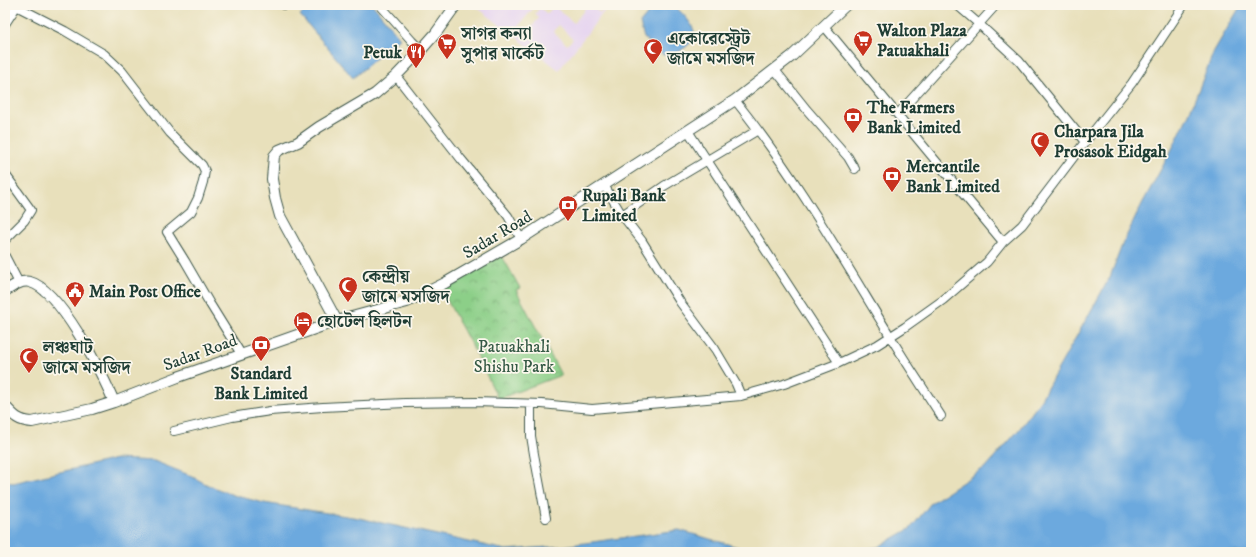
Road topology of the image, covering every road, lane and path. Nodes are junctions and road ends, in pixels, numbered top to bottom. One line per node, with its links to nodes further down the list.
1 (283, 5): 2 (street)
2 (298, 5)
3 (380, 5): 13 (street)
4 (456, 5): 13 (street)
5 (846, 5): 12 (street, Sadar Road)
6 (957, 5): 11 (street)
7 (996, 5): 11 (street)
8 (1184, 5): 20 (street)
9 (15, 6): 10 (street); 34 (street)
10 (5, 24)
11 (980, 24): 17 (street); 20 (street)
12 (824, 26): 14 (street, Sadar Road); 17 (street)
13 (421, 50): 15 (street)
14 (775, 70): 16 (street, Sadar Road); 22 (street)
15 (396, 76): 26 (street); 32 (street)
16 (735, 100): 18 (street); 19 (street, Sadar Road)
17 (898, 114): 28 (street)
18 (758, 130): 21 (street); 33 (street)
19 (688, 131): 21 (street); 24 (street, Sadar Road)
20 (1085, 142): 28 (street)
21 (706, 160): 25 (street); 35 (street)
22 (855, 169)
23 (5, 174): 27 (street)
24 (604, 185): 25 (street); 26 (street, Sadar Road)
25 (622, 214): 36 (street)
26 (521, 239): 32 (street, Sadar Road)
27 (5, 240)
28 (1003, 242): 33 (street)
29 (5, 256): 30 (street)
30 (19, 283): 31 (street); 37 (street)
31 (5, 291)
32 (337, 321): 34 (street, Sadar Road)
33 (890, 336): 35 (street); 40 (street)
34 (241, 354): 37 (street, Sadar Road)
35 (839, 363): 36 (street)
36 (741, 396): 38 (street)
37 (114, 402): 39 (street, Sadar Road)
38 (531, 404): 41 (street); 42 (street)
39 (5, 406)
40 (941, 416)
41 (174, 431)
42 (546, 518)

